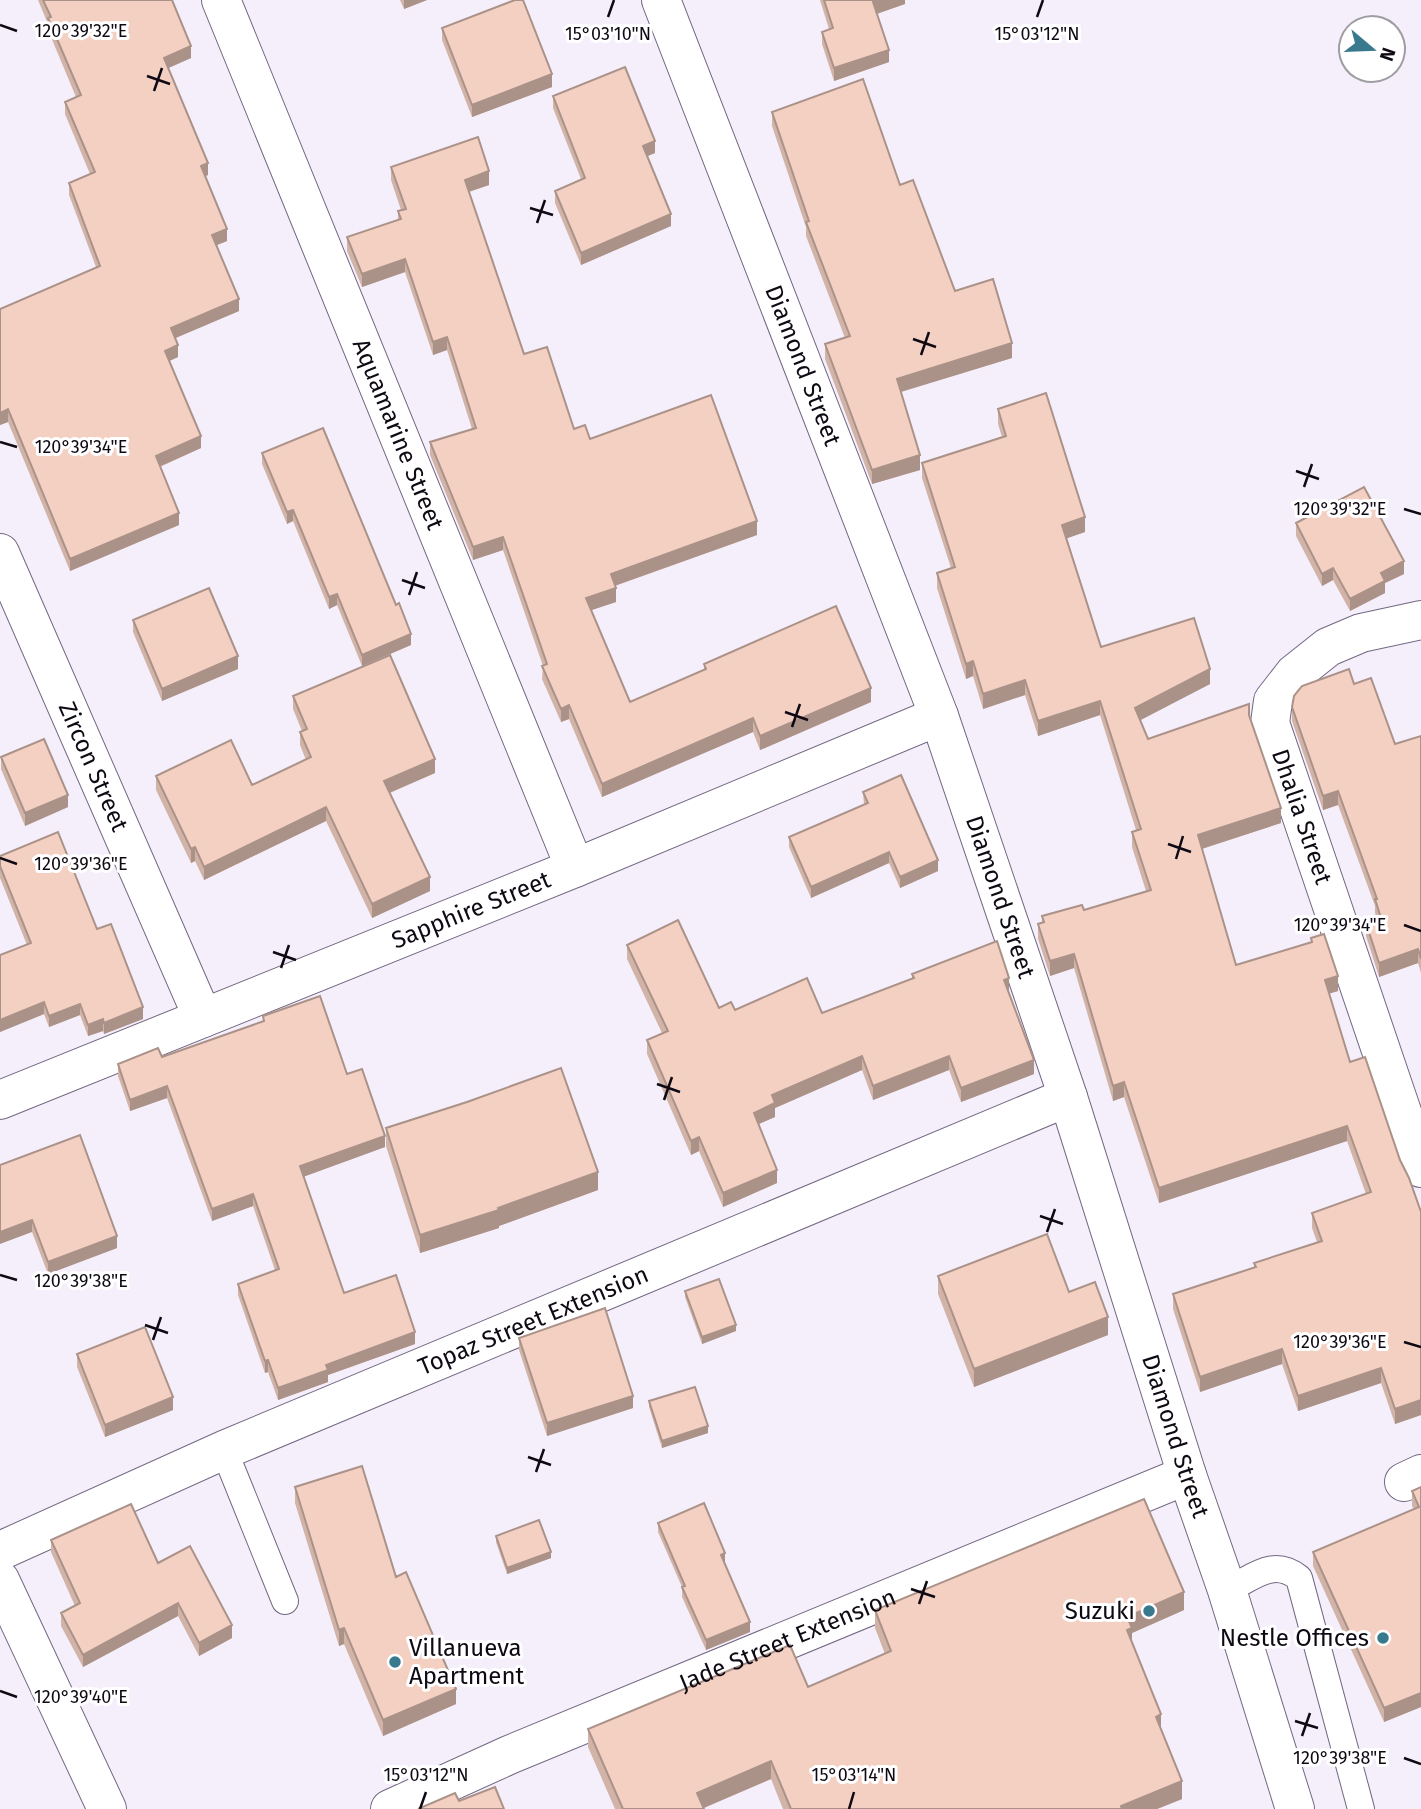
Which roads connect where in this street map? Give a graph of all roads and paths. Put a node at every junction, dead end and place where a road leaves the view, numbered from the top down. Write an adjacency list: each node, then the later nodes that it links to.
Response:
1 (221, 0): 6 (street, Aquamarine Street)
2 (661, 0): 5 (street, Diamond Street)
3 (0, 553): 7 (street, Zircon Street)
4 (1421, 620): 10 (street, Dhalia Street)
5 (939, 716): 6 (street, Sapphire Street); 8 (street, Diamond Street)
6 (575, 868): 7 (street, Sapphire Street)
7 (203, 1018): 9 (street, Sapphire Street)
8 (1068, 1097): 11 (street, Topaz Street Extension); 12 (street, Diamond Street)
9 (0, 1100)
10 (1421, 1168)
11 (224, 1450): 13 (street, Topaz Street Extension); 16 (lane)
12 (1187, 1475): 15 (street, Diamond Street); 18 (street, Jade Street Extension)
13 (0, 1551)
14 (0, 1580): 17 (street)
15 (1227, 1590): 19 (street, Diamond Street); 20 (lane)
16 (285, 1601)
17 (107, 1809)
18 (390, 1809)
19 (1295, 1809)
20 (1361, 1809)

